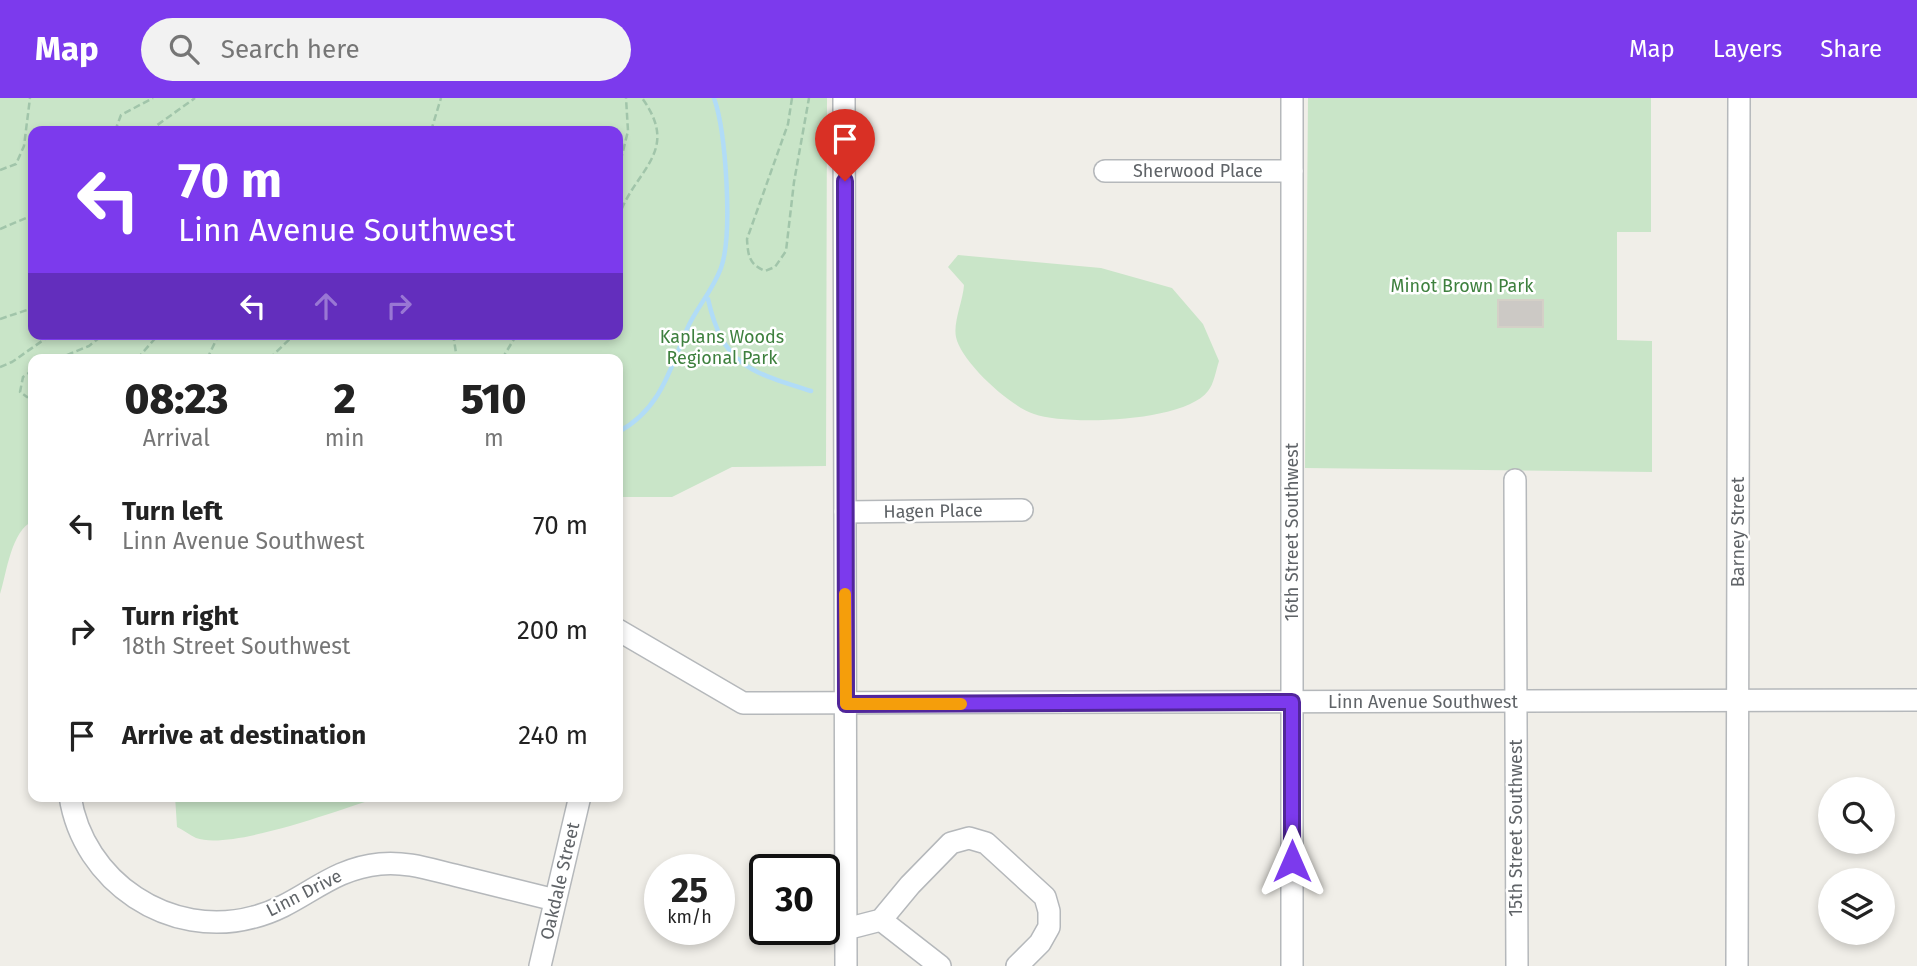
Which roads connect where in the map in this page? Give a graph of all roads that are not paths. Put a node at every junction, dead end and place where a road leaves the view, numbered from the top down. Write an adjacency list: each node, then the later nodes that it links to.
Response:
1 (844, 98): 8 (street)
2 (1292, 98): 4 (street, 16th Street Southwest)
3 (1738, 98): 11 (street, Barney Street)
4 (1292, 171): 5 (street, Sherwood Place); 12 (street, 16th Street Southwest)
5 (1105, 172)
6 (1515, 480): 13 (street, 15th Street Southwest)
7 (1022, 510): 8 (street, Hagen Place)
8 (845, 512): 14 (street)
9 (623, 634): 14 (street)
10 (1917, 700): 11 (street, Linn Avenue Southwest)
11 (1738, 701): 13 (street, Linn Avenue Southwest); 26 (street, Barney Street)
12 (1292, 702): 13 (street, Linn Avenue Southwest); 14 (street, Linn Avenue Southwest); 24 (street, 16th Street Southwest)
13 (1516, 702): 25 (street, 15th Street Southwest)
14 (846, 704): 19 (street)
15 (71, 802): 17 (street, Linn Drive)
16 (579, 802): 17 (street, Oakdale Street)
17 (555, 900): 20 (street, Oakdale Street)
18 (881, 920): 19 (street); 22 (street); 23 (street)
19 (846, 929): 21 (street)
20 (540, 966)
21 (846, 966)
22 (940, 966)
23 (1017, 966)
24 (1292, 966)
25 (1517, 966)
26 (1737, 966)

